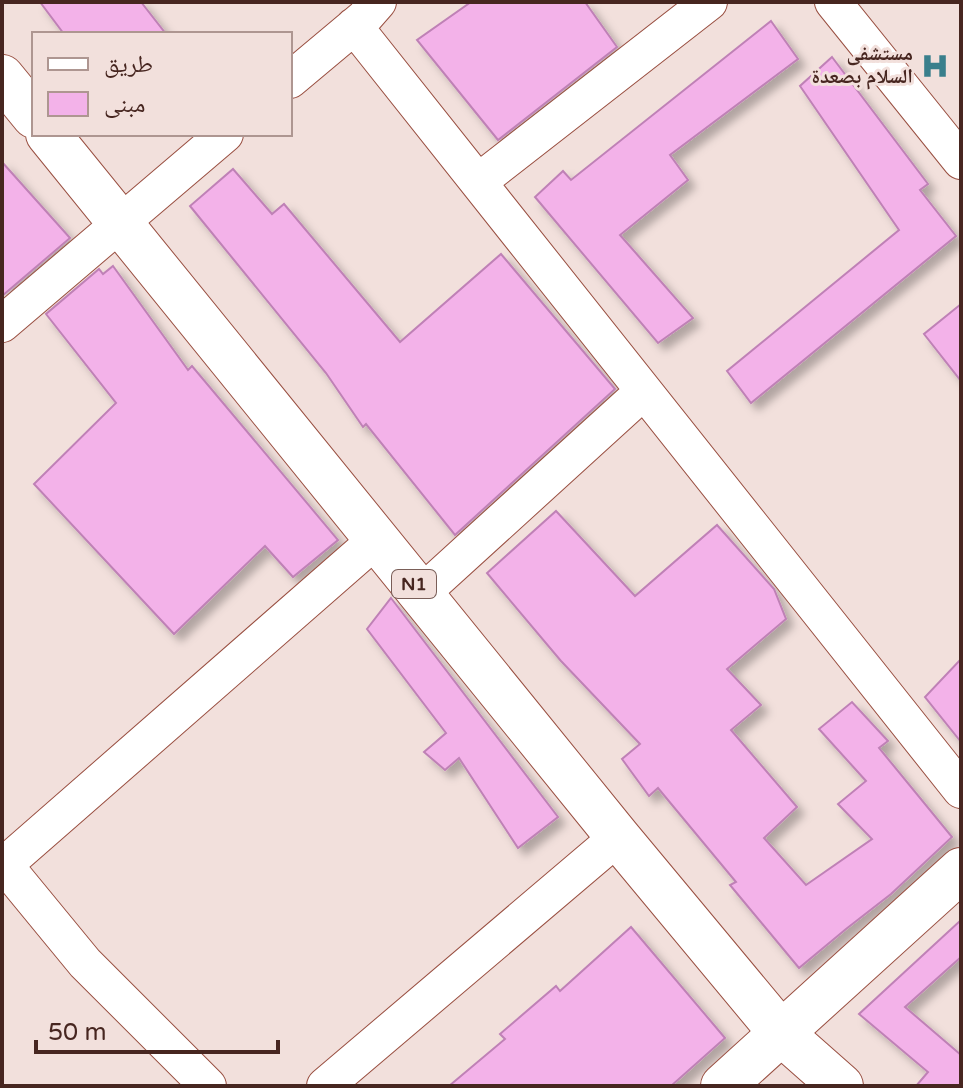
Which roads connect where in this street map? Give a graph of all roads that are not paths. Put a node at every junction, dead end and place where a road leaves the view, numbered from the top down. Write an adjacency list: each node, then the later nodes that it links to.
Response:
1 (709, 2): 10 (street)
2 (833, 2): 9 (street)
3 (366, 14): 5 (street); 10 (street)
4 (2, 77): 6 (main road)
5 (292, 78)
6 (32, 114)
7 (50, 136): 11 (main road, N1)
8 (223, 136): 11 (street)
9 (961, 161)
10 (478, 182): 13 (street)
11 (120, 222): 12 (street); 14 (main road, N1)
12 (2, 324)
13 (644, 391): 15 (street); 16 (street)
14 (377, 539): 15 (main road, N1); 18 (street)
15 (421, 594): 17 (main road, N1)
16 (961, 790)
17 (618, 837): 20 (main road, N1); 22 (street)
18 (3, 864): 21 (street)
19 (961, 870): 20 (main road)
20 (781, 1033): 23 (main road); 24 (main road, N1)
21 (208, 1086)
22 (325, 1086)
23 (723, 1086)
24 (841, 1086)

